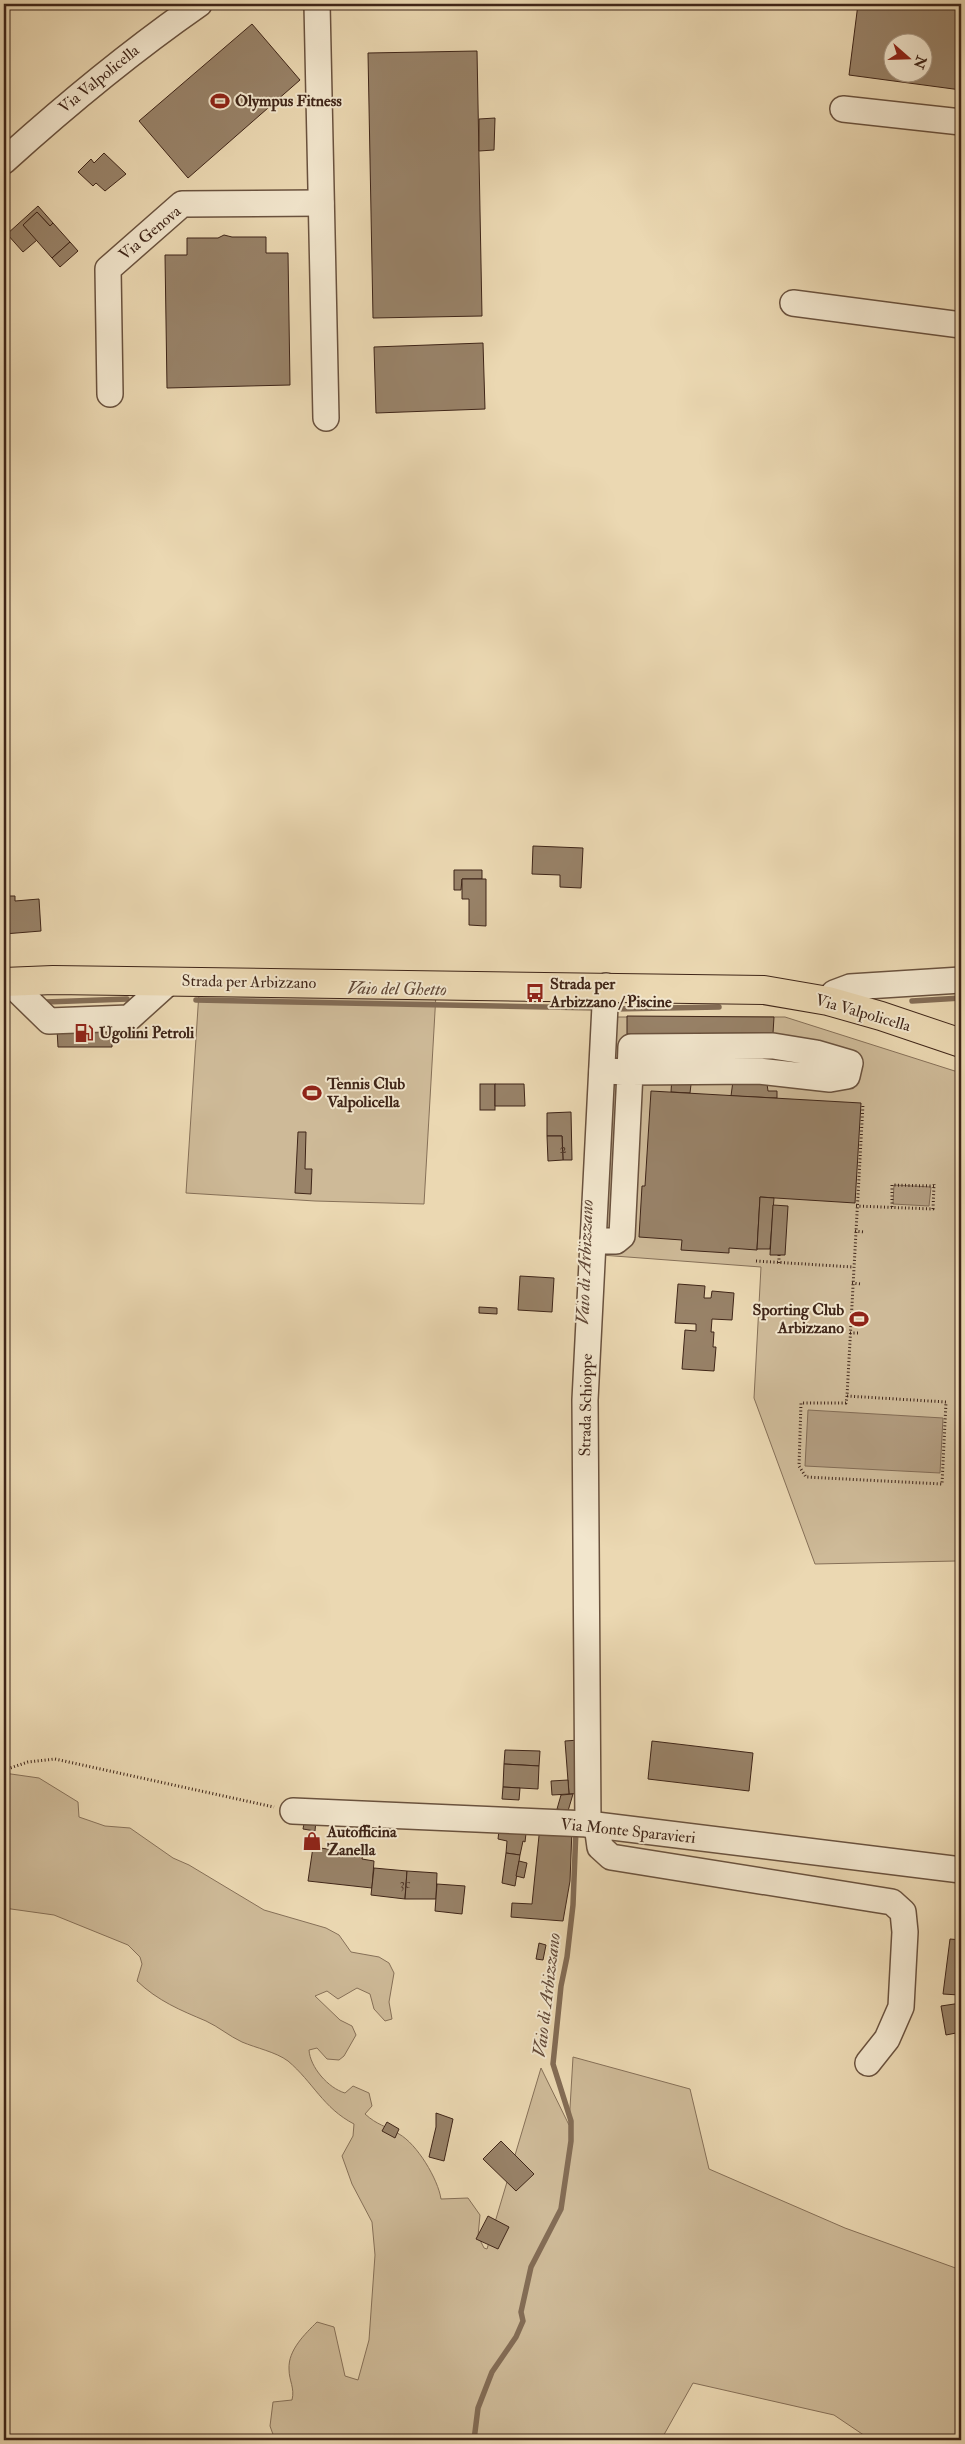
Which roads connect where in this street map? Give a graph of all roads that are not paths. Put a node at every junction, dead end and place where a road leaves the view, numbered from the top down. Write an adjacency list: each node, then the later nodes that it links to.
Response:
1 (199, 4): 5 (street, Via Valpolicella)
2 (317, 4): 6 (street)
3 (843, 109): 4 (street)
4 (961, 122)
5 (4, 161)
6 (321, 203): 9 (street, Via Genova); 10 (street)
7 (793, 303): 8 (street)
8 (961, 325)
9 (110, 394)
10 (326, 418)
11 (961, 980): 16 (street)
12 (170, 981): 13 (main road, Strada per Arbizzano); 13 (street); 14 (main road, Strada per Arbizzano)
13 (7, 982)
14 (606, 986): 15 (main road, Strada per Arbizzano); 18 (street, Strada Schioppe)
15 (764, 990): 16 (main road, Via Valpolicella)
16 (828, 1001): 17 (main road, Via Valpolicella)
17 (961, 1043)
18 (614, 1072): 18 (street); 20 (street, Strada Schioppe)
19 (293, 1811): 20 (street, Via Monte Sparavieri)
20 (593, 1825): 21 (street, Via Monte Sparavieri); 22 (street, Strada Schioppe)
21 (961, 1870)
22 (868, 2063)

